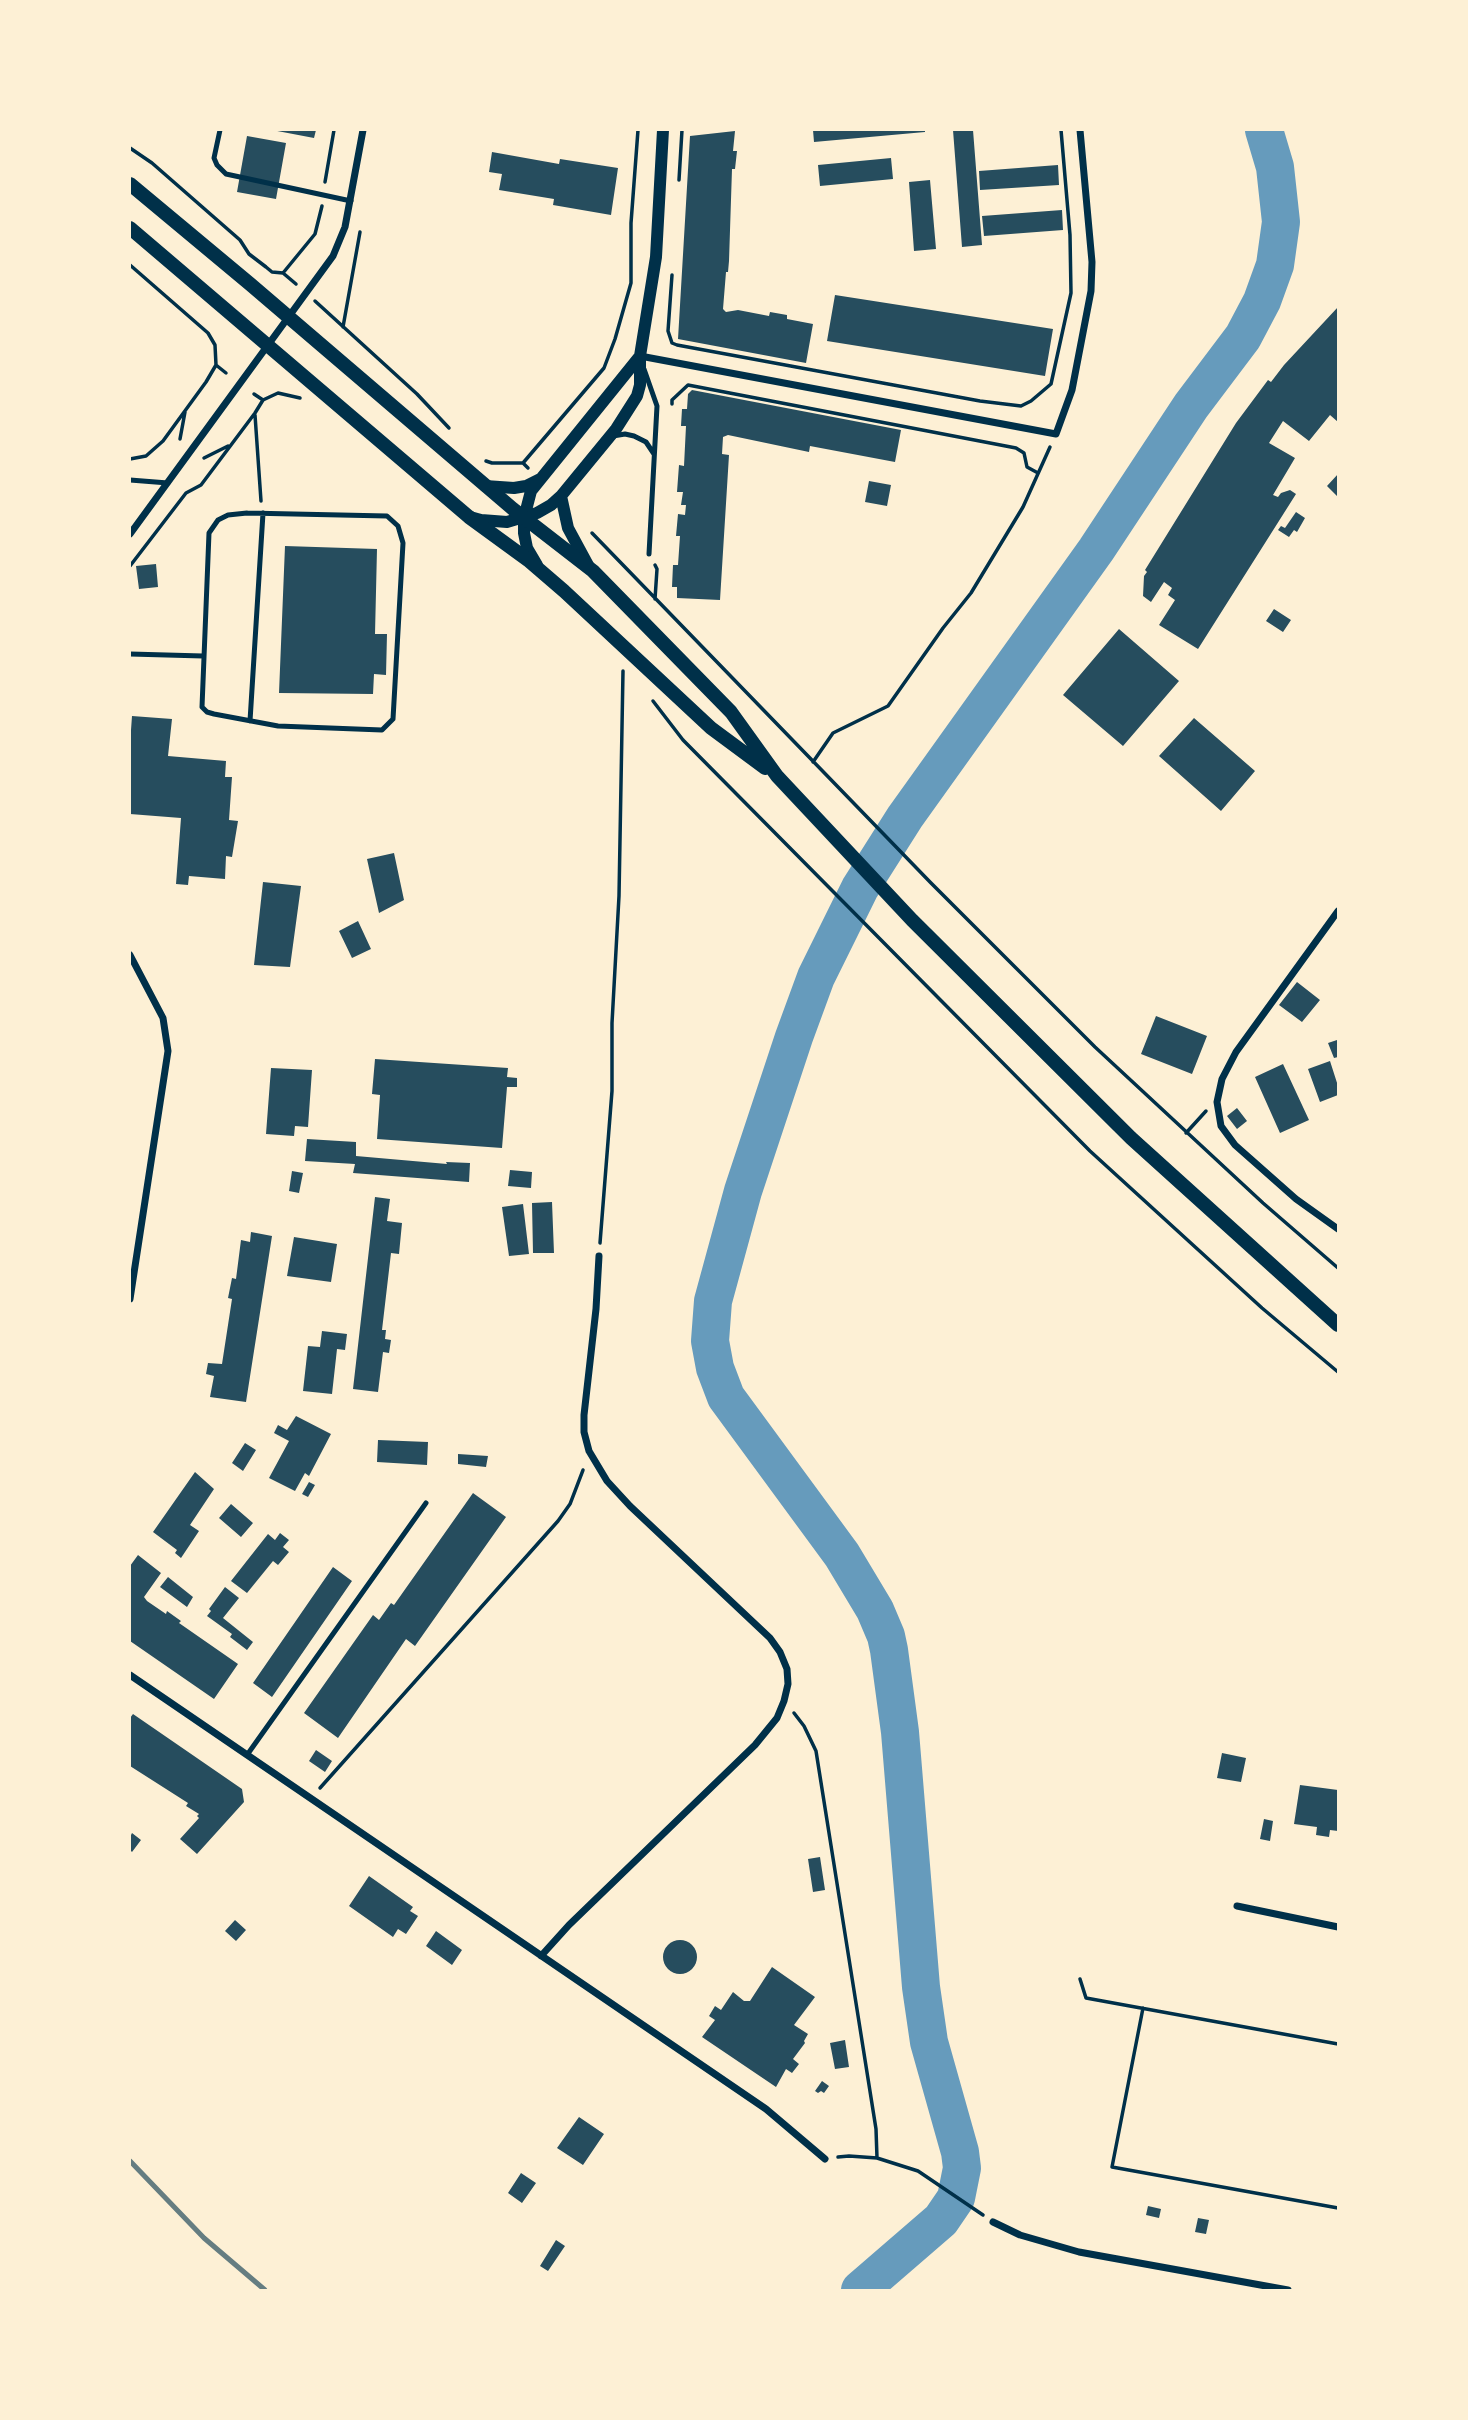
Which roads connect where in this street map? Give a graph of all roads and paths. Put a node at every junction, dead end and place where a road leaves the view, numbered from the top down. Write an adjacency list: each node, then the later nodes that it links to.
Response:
1 (220, 130): 10 (lane)
2 (363, 130): 10 (street)
3 (638, 130): 29 (path)
4 (663, 130): 16 (street)
5 (682, 130): 8 (path)
6 (1061, 130): 12 (path)
7 (1080, 130): 24 (street)
8 (679, 182)
9 (130, 184): 14 (main road)
10 (351, 201): 14 (street)
11 (130, 228): 15 (main road)
12 (673, 263)
13 (130, 265): 17 (path)
14 (289, 317): 15 (street); 34 (main road)
15 (269, 346): 33 (street); 37 (main road)
16 (640, 356): 24 (street); 25 (street); 26 (lane); 31 (street)
17 (216, 365): 18 (path); 27 (path)
18 (226, 373)
19 (254, 394): 20 (path)
20 (263, 400): 21 (path); 22 (path)
21 (303, 400)
22 (254, 413): 36 (path); 43 (path)
23 (671, 413): 30 (path)
24 (1056, 434): 30 (path)
25 (607, 439): 26 (lane); 35 (street)
26 (654, 454): 41 (lane)
27 (130, 459)
28 (483, 460): 29 (path)
29 (523, 463): 31 (path)
30 (1038, 472): 52 (path)
31 (540, 479): 34 (street); 38 (street)
32 (130, 480): 33 (lane)
33 (168, 483): 40 (street)
34 (485, 485): 38 (main road)
35 (561, 496): 38 (street); 44 (street)
36 (263, 513): 48 (lane); 51 (lane); 51 (lane)
37 (470, 517): 38 (street); 45 (main road)
38 (524, 518): 44 (main road); 45 (street)
39 (585, 526): 46 (path)
40 (130, 534)
41 (649, 554)
42 (661, 561): 46 (path)
43 (130, 566)
44 (593, 571): 53 (main road)
45 (543, 573): 53 (main road)
46 (655, 599): 52 (path)
47 (130, 654): 48 (lane)
48 (203, 656): 51 (lane)
49 (633, 678): 59 (path)
50 (650, 698): 63 (path)
51 (250, 721)
52 (813, 762): 57 (path)
53 (777, 776): 62 (main road)
54 (1339, 911): 56 (street)
55 (130, 955): 61 (street)
56 (1217, 1101): 57 (path); 58 (street)
57 (1186, 1133): 60 (path)
58 (1339, 1229)
59 (599, 1256): 64 (street)
60 (1339, 1268)
61 (130, 1299)
62 (1339, 1325)
63 (1339, 1372)
64 (589, 1451): 67 (street); 69 (path)
65 (426, 1503): 68 (lane)
66 (130, 1675): 68 (street)
67 (785, 1701): 72 (street); 76 (path)
68 (247, 1755): 69 (street)
69 (310, 1799): 72 (street)
70 (1237, 1906): 71 (street)
71 (1339, 1927)
72 (541, 1956): 77 (street)
73 (1080, 1979): 74 (path)
74 (1143, 2008): 75 (path); 78 (path)
75 (1339, 2044)
76 (877, 2158): 77 (path); 79 (path)
77 (825, 2159)
78 (1339, 2208)
79 (993, 2222): 80 (street)
80 (1288, 2291)

